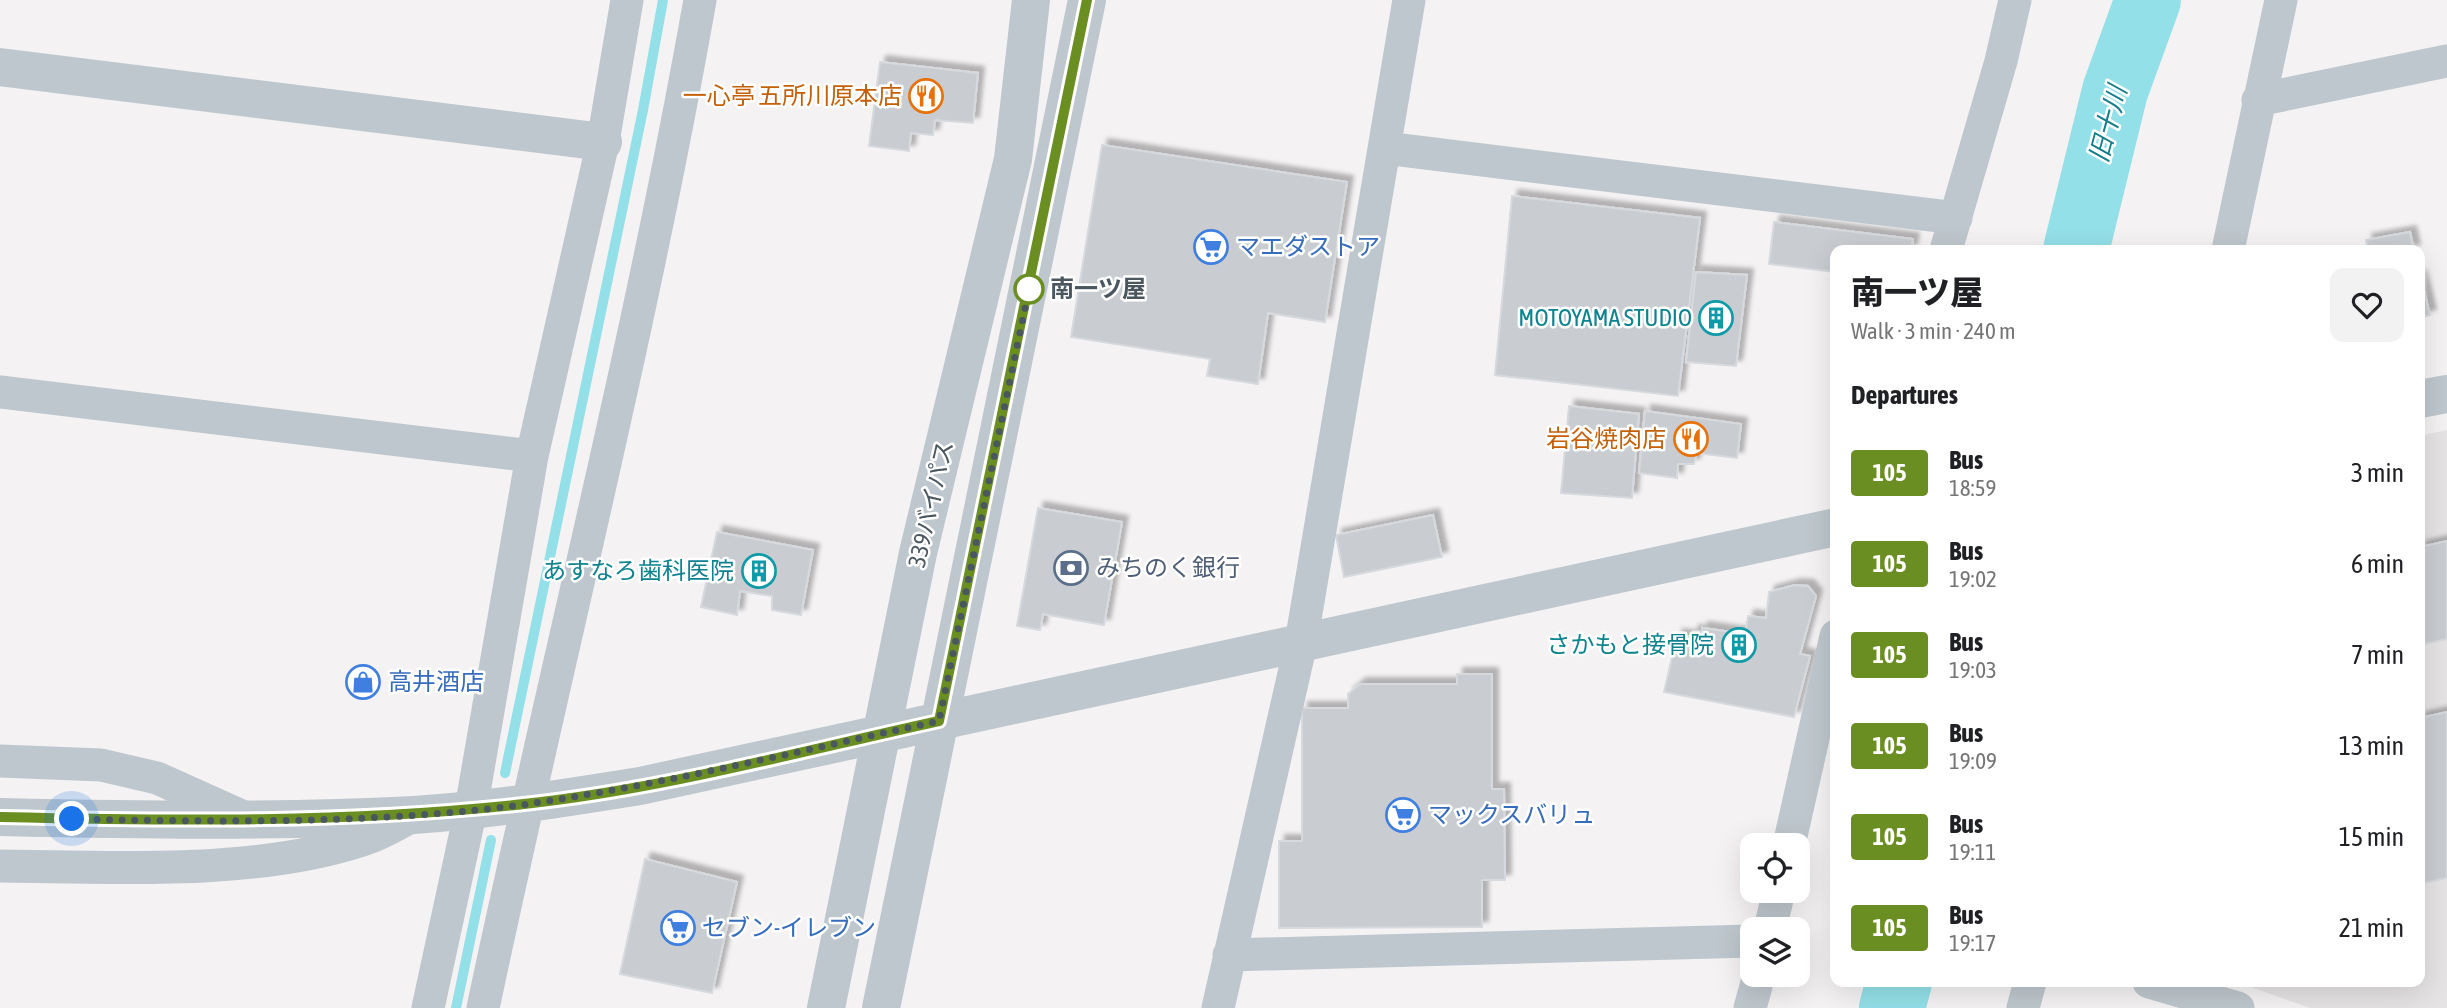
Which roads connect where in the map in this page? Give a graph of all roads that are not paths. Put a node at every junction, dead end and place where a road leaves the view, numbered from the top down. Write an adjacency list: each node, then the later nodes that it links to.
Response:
1 (627, 0): 11 (street)
2 (701, 0): 26 (street)
3 (1031, 0): 24 (street, 339バイパス)
4 (1087, 0): 23 (street)
5 (1409, 0): 12 (street)
6 (2015, 0): 13 (street)
7 (2281, 0): 10 (street)
8 (2447, 61): 10 (street)
9 (0, 67): 11 (street)
10 (2258, 100): 15 (street)
11 (603, 142): 19 (street)
12 (1385, 148): 13 (street); 21 (street)
13 (1956, 218): 14 (street)
14 (1948, 245)
15 (2229, 245)
16 (0, 392): 19 (street)
17 (2447, 394): 18 (street)
18 (2425, 399)
19 (532, 456): 27 (street)
20 (1830, 528): 21 (street)
21 (1301, 643): 23 (street); 34 (street)
22 (1830, 663): 31 (street)
23 (939, 721): 24 (street); 41 (street)
24 (883, 733): 26 (street); 40 (street, 339バイパス)
25 (0, 761): 30 (street)
26 (526, 804): 27 (street); 39 (street)
27 (471, 809): 28 (street); 38 (street)
28 (415, 814): 30 (street); 32 (street)
29 (0, 817): 30 (street)
30 (249, 819)
31 (1792, 833)
32 (0, 866)
33 (1740, 941): 34 (street)
34 (1229, 955): 42 (street)
35 (1756, 987): 43 (street)
36 (2029, 987): 44 (street)
37 (2166, 987): 45 (street)
38 (428, 1008)
39 (483, 1008)
40 (826, 1008)
41 (881, 1008)
42 (1218, 1008)
43 (1750, 1008)
44 (2023, 1008)
45 (2238, 1008)

